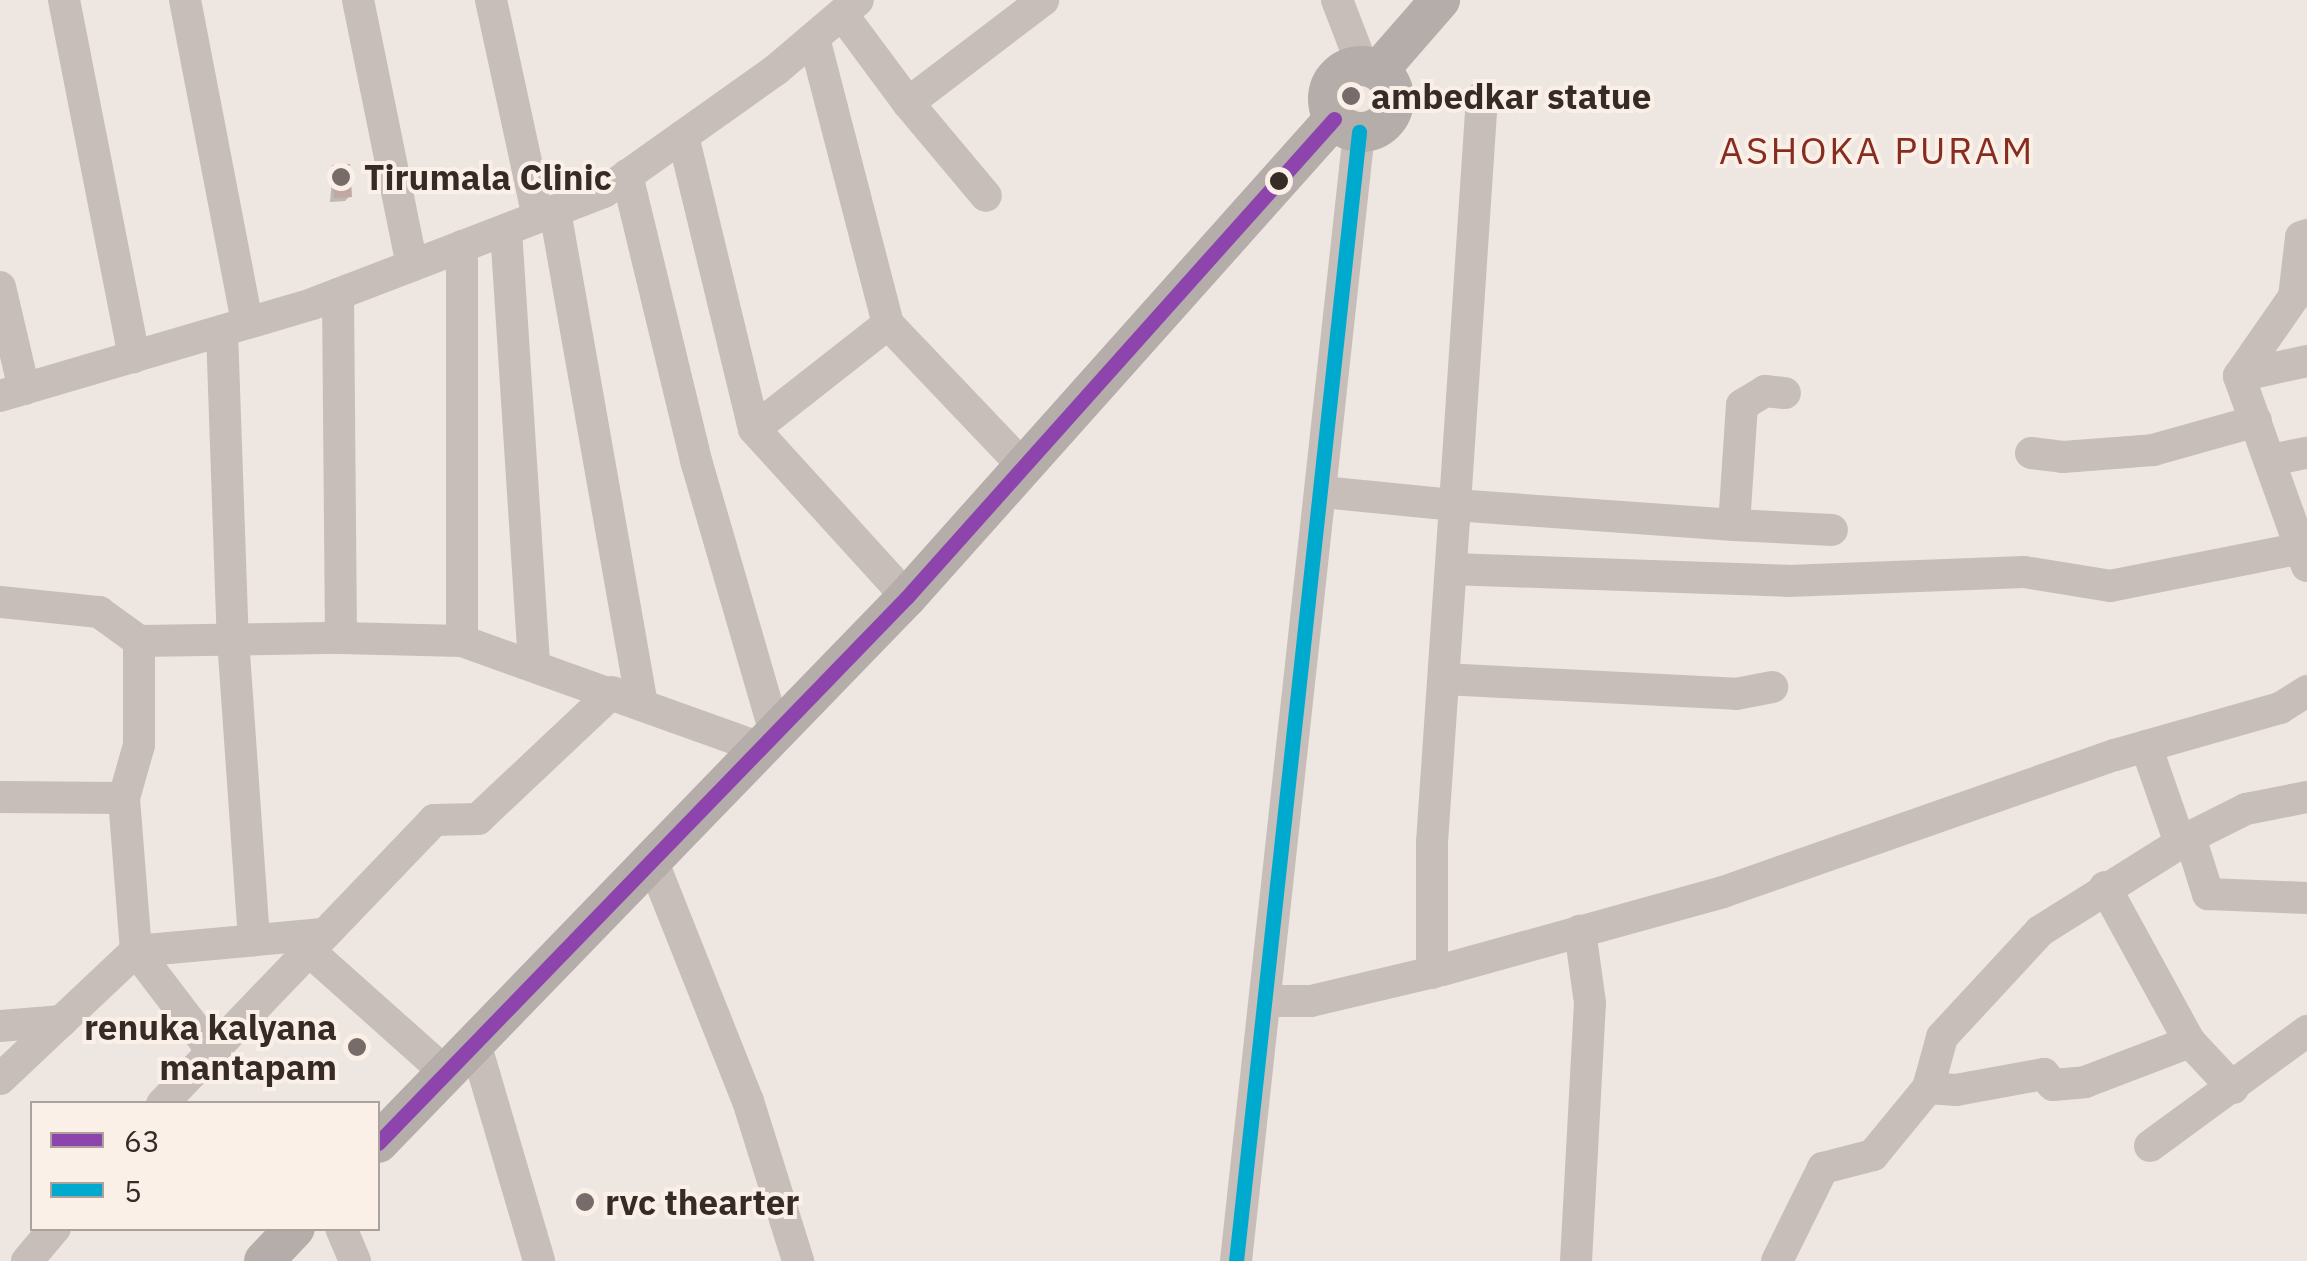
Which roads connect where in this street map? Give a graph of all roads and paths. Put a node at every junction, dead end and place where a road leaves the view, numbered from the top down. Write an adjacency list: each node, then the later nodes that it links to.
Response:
1 (64, 0): 26 (street)
2 (185, 0): 25 (street)
3 (358, 0): 21 (street)
4 (491, 0): 17 (street)
5 (1043, 0): 12 (street)
6 (1337, 0): 10 (street)
7 (1440, 0): 10 (main road)
8 (850, 7): 9 (street); 12 (street)
9 (814, 38): 14 (street); 24 (street)
10 (1370, 68): 13 (main road); 13 (main road)
11 (1482, 96): 38 (street)
12 (908, 102): 16 (street)
13 (1347, 126): 36 (main road); 37 (street)
14 (683, 136): 15 (street); 32 (street)
15 (627, 175): 17 (street); 54 (street)
16 (986, 196)
17 (547, 214): 18 (street); 53 (street)
18 (506, 230): 20 (street); 49 (street)
19 (2307, 235): 28 (street)
20 (462, 246): 21 (street); 48 (street)
21 (412, 266): 23 (street)
22 (0, 287): 29 (street)
23 (338, 294): 25 (street); 45 (street)
24 (888, 324): 32 (street); 36 (street)
25 (234, 327): 26 (street); 47 (street)
26 (134, 357): 29 (street)
27 (2307, 361): 28 (street)
28 (2239, 376): 31 (street)
29 (12, 393)
30 (1785, 393): 39 (street)
31 (2256, 421): 33 (street); 35 (street)
32 (754, 429): 43 (street)
33 (2030, 452)
34 (2307, 453): 35 (street)
35 (2270, 460): 41 (street)
36 (1023, 466): 43 (main road)
37 (1322, 492): 38 (street); 68 (street)
38 (1454, 505): 39 (street); 42 (street)
39 (1734, 525): 40 (street)
40 (1832, 530)
41 (2304, 554): 42 (street)
42 (1451, 569): 50 (street)
43 (907, 597): 54 (main road)
44 (0, 602): 46 (street)
45 (341, 638): 47 (street); 48 (street)
46 (138, 640): 47 (street); 58 (street)
47 (233, 640): 64 (street)
48 (462, 640): 49 (street)
49 (534, 665): 53 (street)
50 (1444, 679): 51 (street); 67 (street)
51 (1772, 687)
52 (2307, 690): 55 (street)
53 (627, 696): 54 (street); 65 (street)
54 (768, 740): 60 (main road)
55 (2146, 746): 59 (street); 63 (street)
56 (0, 797): 58 (street)
57 (2307, 797): 59 (street)
58 (124, 798): 66 (street)
59 (2185, 840): 61 (street); 62 (street)
60 (652, 860): 73 (main road); 89 (street)
61 (2106, 887): 72 (street); 77 (street)
62 (2307, 898)
63 (1580, 931): 67 (street); 91 (street)
64 (254, 940): 65 (street); 66 (street)
65 (315, 942): 74 (street); 75 (street)
66 (136, 952): 69 (street); 74 (street)
67 (1432, 972): 68 (street)
68 (1265, 1002): 90 (street)
69 (62, 1021): 70 (street); 76 (street)
70 (0, 1026)
71 (2307, 1031): 78 (street)
72 (2190, 1042): 77 (street); 78 (street)
73 (474, 1043): 75 (main road); 88 (street)
74 (210, 1048): 79 (street)
75 (446, 1073): 80 (main road)
76 (0, 1079)
77 (1928, 1088): 92 (street)
78 (2234, 1088): 81 (street)
79 (165, 1101)
80 (380, 1142)
81 (2150, 1146)
82 (52, 1231): 85 (street)
83 (292, 1231): 86 (main road)
84 (341, 1231): 87 (street)
85 (27, 1261)
86 (264, 1261)
87 (354, 1261)
88 (539, 1261)
89 (798, 1261)
90 (1236, 1261)
91 (1576, 1261)
92 (1777, 1261)

